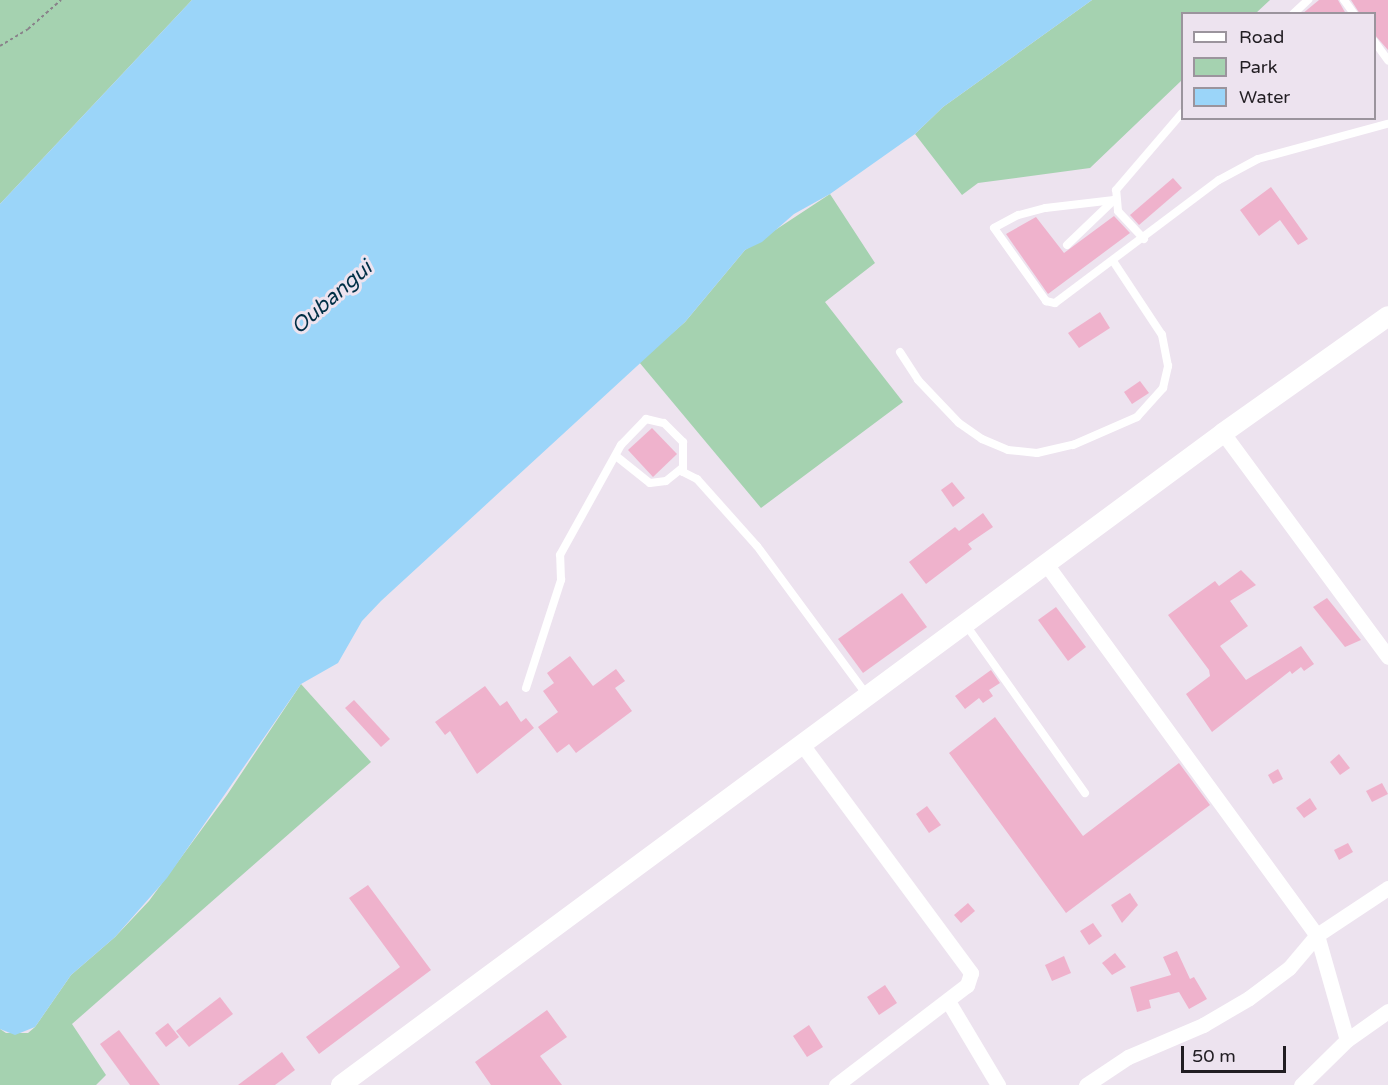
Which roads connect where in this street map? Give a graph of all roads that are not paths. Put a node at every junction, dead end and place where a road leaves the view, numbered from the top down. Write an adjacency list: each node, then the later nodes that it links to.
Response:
1 (1308, 0): 2 (lane)
2 (1295, 12)
3 (1376, 44): 4 (lane)
4 (1388, 60)
5 (1181, 114): 7 (lane)
6 (1388, 125): 8 (lane)
7 (1114, 200): 8 (lane); 9 (lane); 10 (lane)
8 (1144, 239): 10 (lane)
9 (1067, 245)
10 (1113, 261): 12 (lane)
11 (1388, 316): 13 (street)
12 (900, 352)
13 (1223, 433): 16 (street); 18 (street)
14 (615, 456): 15 (lane); 15 (lane); 19 (lane)
15 (682, 468): 20 (lane)
16 (1046, 564): 17 (street); 24 (street)
17 (966, 625): 20 (street); 22 (lane)
18 (1388, 657)
19 (526, 688)
20 (868, 696): 21 (street)
21 (801, 743): 25 (street); 28 (street)
22 (1086, 793)
23 (1388, 888): 24 (street)
24 (1317, 935): 27 (street); 31 (street)
25 (948, 1001): 29 (street); 30 (street)
26 (1388, 1011): 27 (street)
27 (1347, 1040): 32 (street)
28 (340, 1085)
29 (836, 1085)
30 (998, 1085)
31 (1086, 1085)
32 (1301, 1085)

